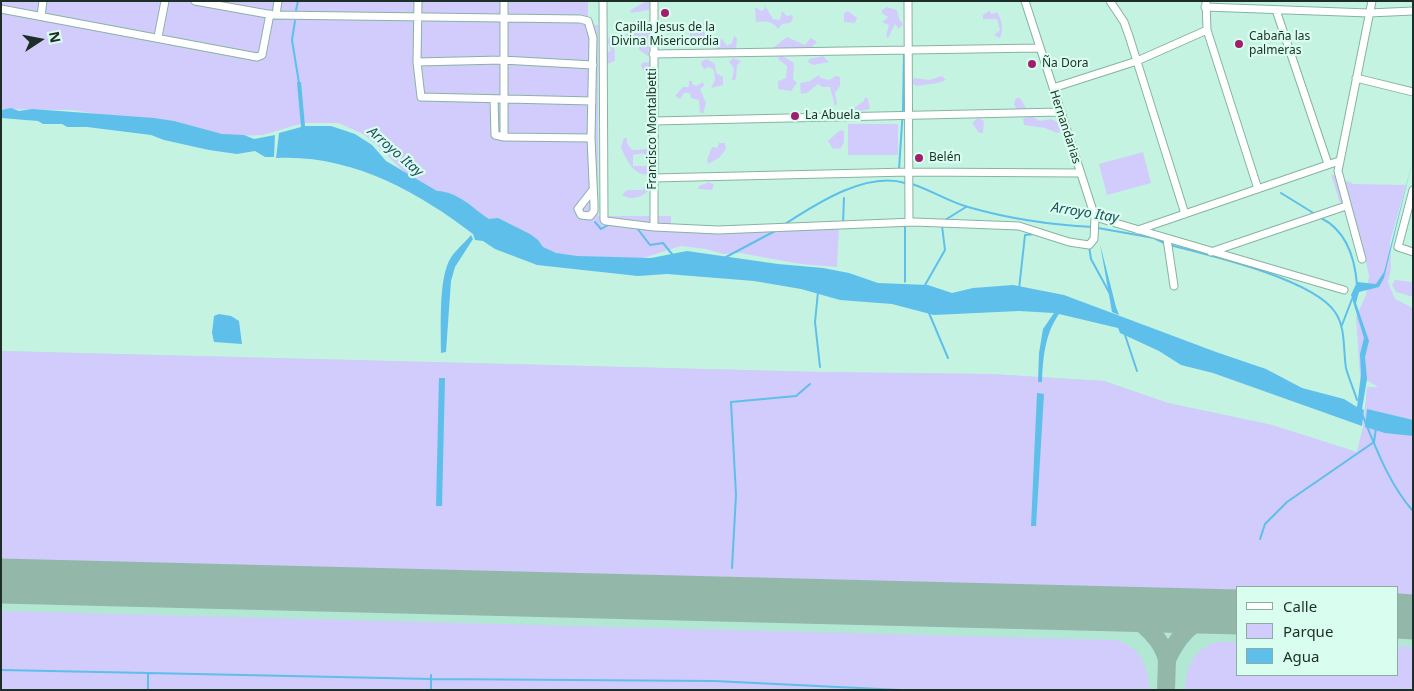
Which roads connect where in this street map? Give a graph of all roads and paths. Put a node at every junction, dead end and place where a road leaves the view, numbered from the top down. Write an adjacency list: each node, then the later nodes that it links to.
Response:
1 (43, 1): 19 (street)
2 (165, 1): 23 (street)
3 (195, 1): 18 (street)
4 (278, 1): 18 (street)
5 (418, 1): 20 (street)
6 (504, 1): 21 (street)
7 (603, 1): 54 (street)
8 (654, 1): 26 (street, Francisco Montalbetti)
9 (908, 1): 25 (street)
10 (1025, 1): 24 (street, Hernandarias)
11 (1110, 1): 28 (street)
12 (1372, 1): 17 (street)
13 (1206, 4): 15 (street); 22 (street)
14 (1, 9): 19 (street)
15 (1276, 10): 17 (street); 43 (street)
16 (1413, 11): 17 (street)
17 (1369, 13): 31 (street)
18 (273, 14): 20 (street); 23 (street)
19 (41, 16): 23 (street)
20 (418, 16): 21 (street); 29 (street)
21 (503, 18): 27 (street); 30 (street)
22 (1207, 30): 28 (street); 47 (street)
23 (158, 37)
24 (1039, 48): 25 (street); 32 (street, Hernandarias)
25 (908, 49): 26 (street); 38 (street)
26 (653, 54): 39 (street, Francisco Montalbetti)
27 (502, 60): 29 (street); 30 (street); 35 (street)
28 (1137, 61): 32 (street); 51 (street)
29 (417, 62): 34 (street)
30 (593, 65): 36 (street)
31 (1356, 78): 33 (street); 42 (street)
32 (1053, 88): 37 (street, Hernandarias)
33 (1413, 92)
34 (494, 99): 35 (street); 40 (street)
35 (502, 99): 36 (street); 40 (street)
36 (592, 101): 41 (street)
37 (1060, 112): 38 (street); 45 (street, Hernandarias)
38 (909, 115): 39 (street); 44 (street)
39 (653, 121): 46 (street, Francisco Montalbetti)
40 (504, 137): 41 (street)
41 (591, 138): 49 (street)
42 (1338, 161): 43 (street); 50 (street)
43 (1328, 164): 47 (street)
44 (909, 172): 45 (street); 46 (street); 53 (street)
45 (1080, 173): 52 (street, Hernandarias)
46 (653, 178): 54 (street, Francisco Montalbetti)
47 (1258, 189): 51 (street)
48 (1413, 190): 58 (street)
49 (592, 191)
50 (1346, 206): 57 (street); 59 (street)
51 (1185, 214): 55 (street)
52 (1095, 221): 53 (street); 55 (street)
53 (909, 222): 54 (street)
54 (654, 227)
55 (1137, 230): 56 (street)
56 (1167, 239): 57 (street); 60 (street)
57 (1212, 252): 61 (street)
58 (1413, 252)
59 (1362, 259)
60 (1174, 286)
61 (1344, 290)

